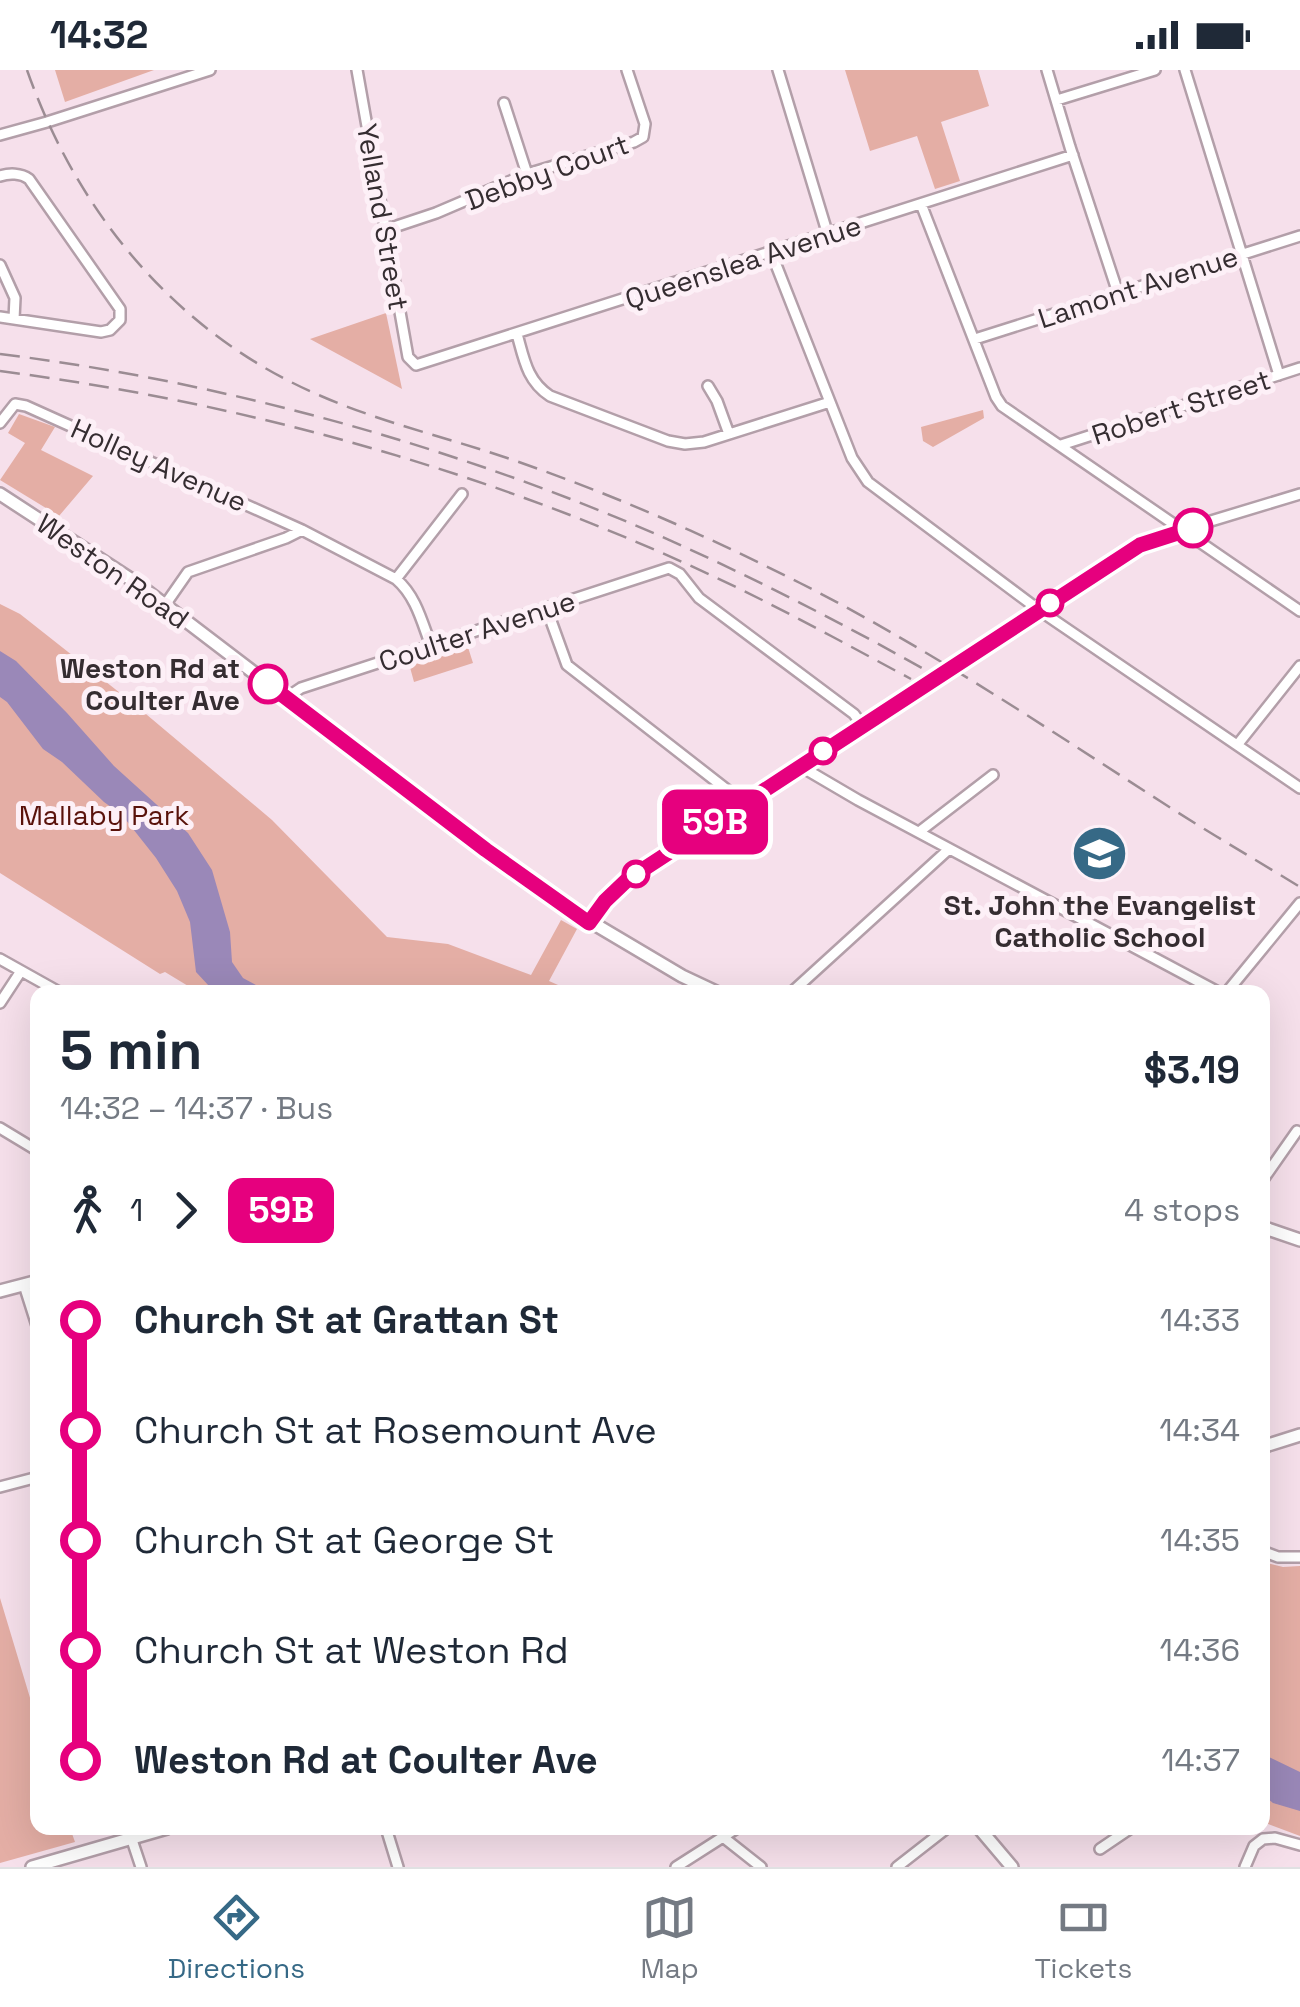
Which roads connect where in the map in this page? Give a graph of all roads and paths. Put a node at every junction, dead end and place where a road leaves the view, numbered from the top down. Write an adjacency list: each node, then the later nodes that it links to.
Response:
1 (210, 70): 10 (street)
2 (356, 70): 15 (street, Yelland Street)
3 (626, 70): 12 (street, Debby Court)
4 (778, 70): 16 (street)
5 (1047, 70): 8 (street)
6 (1155, 70): 8 (street)
7 (1184, 70): 19 (street)
8 (1057, 100): 11 (street)
9 (504, 102): 12 (street)
10 (0, 135)
11 (1073, 155): 14 (street, Queenslea Avenue); 21 (street)
12 (527, 174): 15 (street, Debby Court)
13 (0, 176): 23 (street)
14 (921, 204): 16 (street, Queenslea Avenue); 25 (street)
15 (386, 230): 26 (street, Yelland Street)
16 (828, 234): 18 (street, Queenslea Avenue)
17 (1300, 236): 19 (street, Lamont Avenue)
18 (772, 252): 24 (street, Queenslea Avenue); 30 (street)
19 (1243, 254): 21 (street, Lamont Avenue); 28 (street)
20 (0, 265): 23 (street)
21 (1118, 293): 25 (street, Lamont Avenue)
22 (0, 318): 23 (street)
23 (14, 320)
24 (517, 334): 26 (street, Queenslea Avenue); 32 (street)
25 (975, 339): 33 (street)
26 (412, 363)
27 (1300, 368): 28 (street, Robert Street)
28 (1279, 375): 33 (street, Robert Street)
29 (708, 386): 32 (street)
30 (830, 402): 32 (street); 42 (street)
31 (0, 422): 37 (street, Holley Avenue)
32 (729, 434)
33 (1061, 446): 38 (street)
34 (0, 494): 40 (main road, Weston Road)
35 (462, 494): 39 (street)
36 (1300, 494): 38 (street)
37 (302, 530): 39 (street, Holley Avenue); 40 (street)
38 (1184, 531): 42 (street); 43 (street)
39 (396, 579): 44 (street)
40 (165, 605): 46 (main road, Weston Road)
41 (546, 607): 44 (street, Coulter Avenue); 47 (street, Coulter Avenue); 52 (street)
42 (1039, 610): 47 (street); 48 (street)
43 (1300, 610)
44 (432, 646): 46 (street, Coulter Avenue)
45 (1300, 666): 48 (street)
46 (286, 698): 56 (main road, Weston Road)
47 (862, 726): 49 (street)
48 (1238, 744): 51 (street)
49 (800, 766): 52 (street); 53 (street)
50 (993, 775): 53 (street)
51 (1300, 788)
52 (744, 803): 56 (street)
53 (919, 832): 54 (street)
54 (949, 849): 61 (street); 62 (street)
55 (1300, 903): 63 (street)
56 (589, 923): 60 (main road, Weston Road)
57 (0, 959): 58 (street)
58 (21, 971): 59 (street); 64 (street)
59 (46, 985)
60 (703, 985)
61 (800, 985)
62 (1205, 985)
63 (1233, 985)
64 (0, 1004)
65 (0, 1128): 67 (street)
66 (1298, 1131): 68 (street)
67 (30, 1146)
68 (1270, 1170)
69 (1270, 1230): 70 (main road)
70 (1300, 1240)
71 (30, 1283): 72 (main road)
72 (0, 1291)
73 (1300, 1435): 74 (main road)
74 (1270, 1444)
75 (30, 1479): 76 (street)
76 (0, 1487)
77 (1270, 1554): 78 (street)
78 (1300, 1557)
79 (124, 1835): 89 (main road)
80 (131, 1835): 90 (street)
81 (388, 1835): 91 (street)
82 (726, 1835): 86 (street)
83 (938, 1835): 94 (street)
84 (985, 1835): 95 (main road)
85 (1121, 1835): 88 (street)
86 (723, 1837): 92 (street); 93 (street)
87 (1300, 1845): 96 (street)
88 (1100, 1850)
89 (32, 1867)
90 (140, 1867)
91 (398, 1867)
92 (676, 1867)
93 (761, 1867)
94 (897, 1867)
95 (1012, 1867)
96 (1246, 1867)

